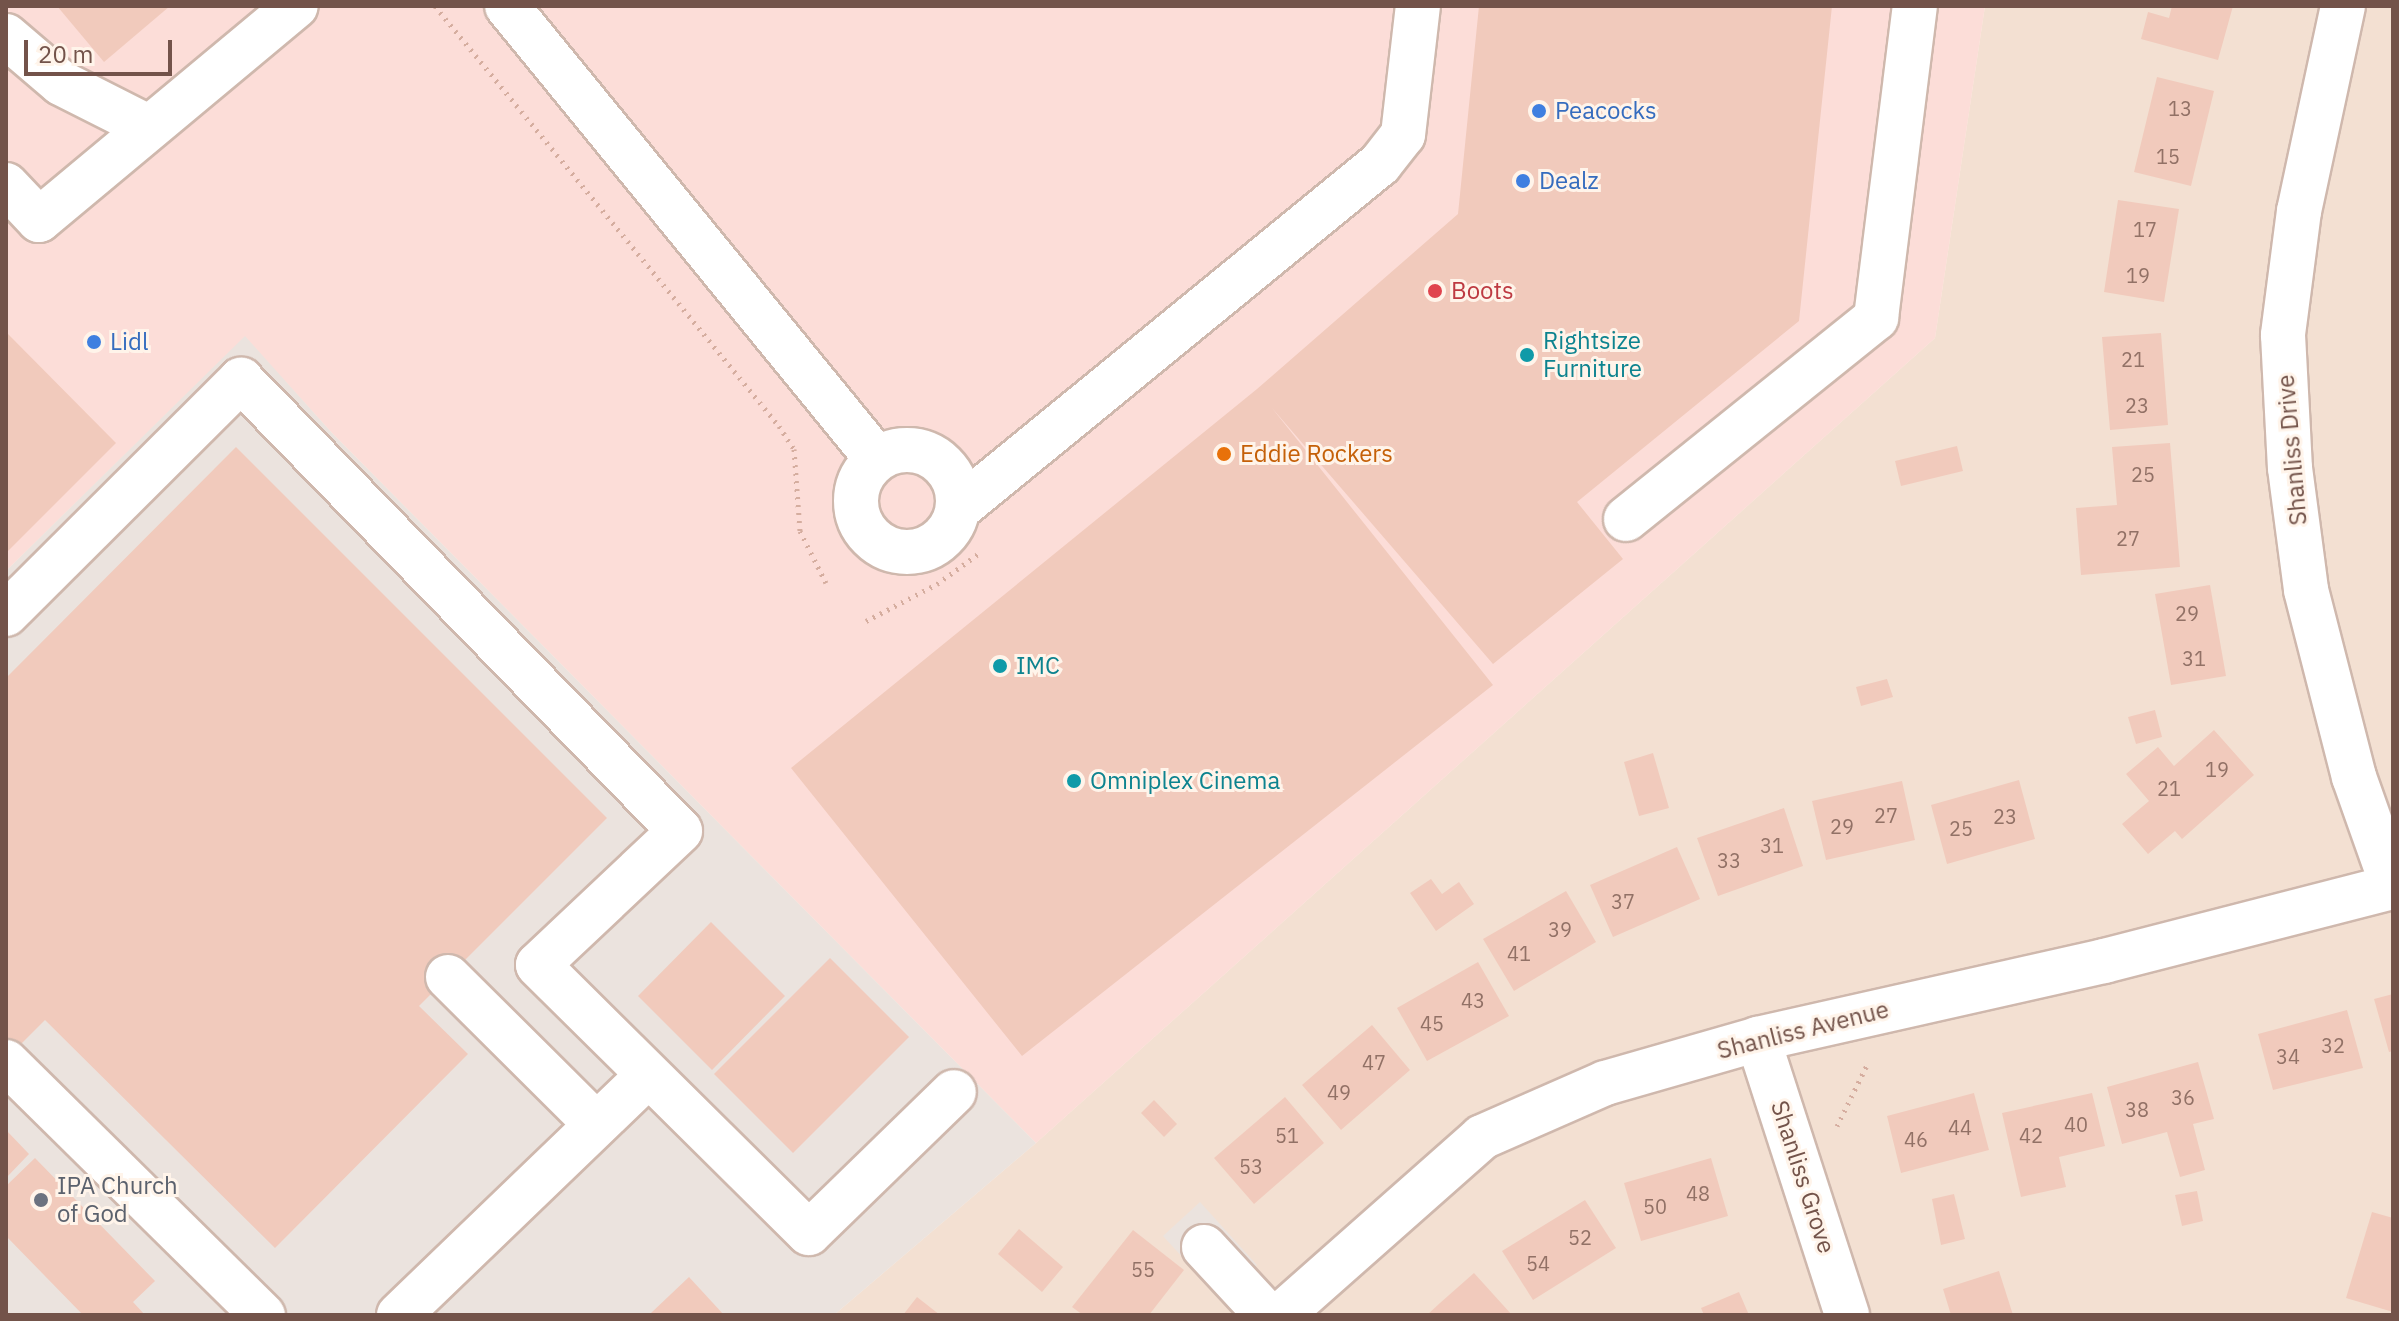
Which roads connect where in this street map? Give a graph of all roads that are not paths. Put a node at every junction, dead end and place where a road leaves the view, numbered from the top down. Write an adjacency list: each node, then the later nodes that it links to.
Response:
1 (296, 6): 7 (street)
2 (507, 6): 9 (street)
3 (1418, 6): 10 (street)
4 (1915, 6): 11 (street)
5 (2343, 6): 13 (street, Shanliss Drive)
6 (6, 36): 7 (street)
7 (146, 126): 8 (street)
8 (6, 185)
9 (877, 459): 10 (street); 10 (street)
10 (958, 509)
11 (1626, 519)
12 (6, 614): 17 (street)
13 (2393, 887): 15 (street, Shanliss Avenue)
14 (448, 977): 19 (street)
15 (1758, 1039): 24 (street, Shanliss Avenue); 25 (street, Shanliss Grove)
16 (6, 1062): 21 (street)
17 (648, 1075): 18 (street); 19 (street)
18 (954, 1092)
19 (596, 1124): 22 (street)
20 (1204, 1247): 23 (street)
21 (263, 1315)
22 (399, 1315)
23 (1267, 1315)
24 (1281, 1315)
25 (1847, 1315)

